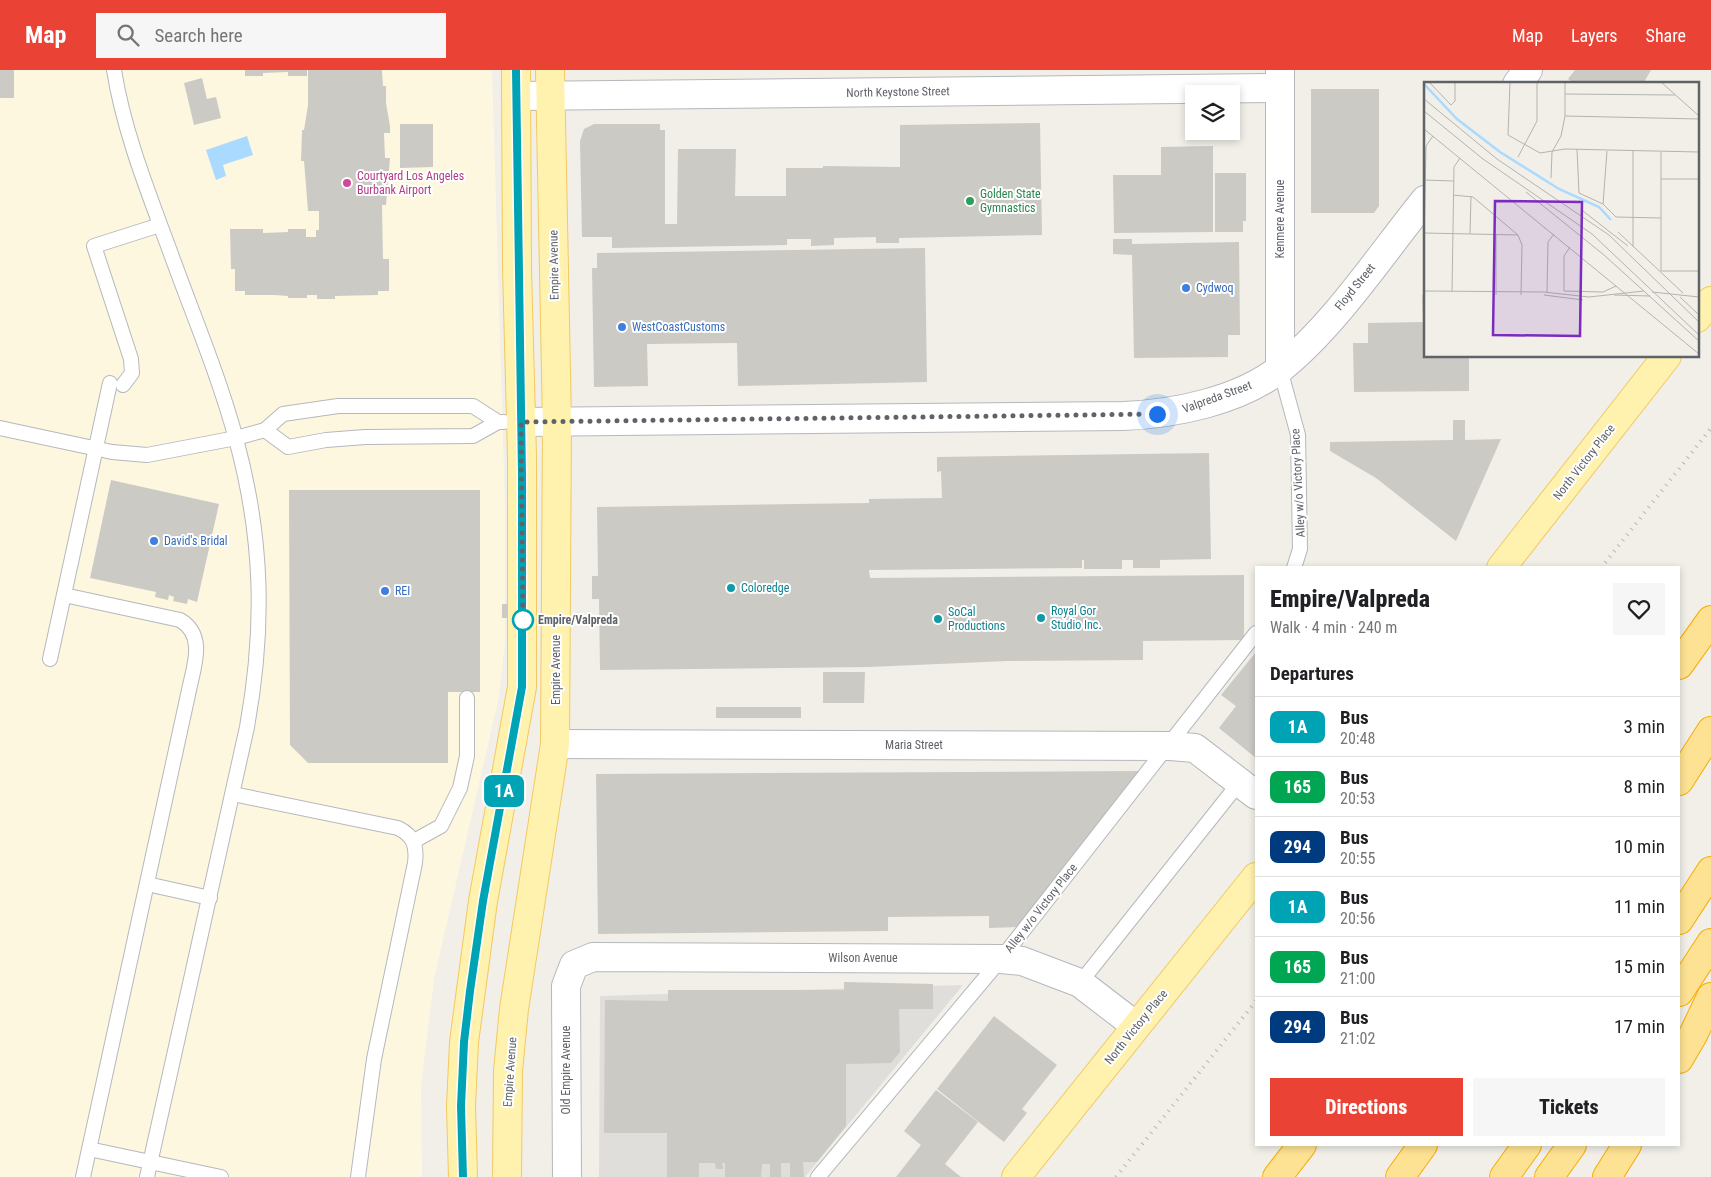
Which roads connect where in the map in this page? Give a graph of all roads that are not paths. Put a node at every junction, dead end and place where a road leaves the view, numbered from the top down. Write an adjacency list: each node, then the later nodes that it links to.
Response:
1 (114, 70): 8 (lane)
2 (1528, 70): 4 (street)
3 (1280, 79): 6 (street, North Keystone Street); 10 (street, Kenmere Avenue)
4 (1519, 82)
5 (516, 83): 6 (street, North Keystone Street); 11 (main road)
6 (550, 83): 12 (main road, Empire Avenue)
7 (1424, 201): 10 (street, Floyd Street)
8 (160, 225): 15 (lane); 16 (lane)
9 (1665, 358): 18 (main road, North Victory Place)
10 (1280, 369): 12 (street, Valpreda Street); 17 (lane, Alley w/o Victory Place)
11 (509, 422): 12 (street, Valpreda Street); 14 (lane); 14 (lane); 56 (main road)
12 (556, 423): 26 (main road, Empire Avenue)
13 (0, 428): 16 (lane)
14 (265, 430): 15 (lane)
15 (236, 438): 16 (lane); 30 (lane)
16 (96, 449): 19 (lane)
17 (1295, 566)
18 (1503, 566)
19 (64, 594): 22 (lane); 34 (lane)
20 (1711, 620): 23 (highway)
21 (1255, 634): 27 (lane, Alley w/o Victory Place)
22 (50, 659)
23 (1680, 664)
24 (467, 698): 31 (lane)
25 (1711, 732): 28 (highway)
26 (555, 744): 27 (street, Maria Street); 57 (main road, Empire Avenue)
27 (1170, 746): 29 (street, Maria Street); 38 (lane, Alley w/o Victory Place)
28 (1680, 779)
29 (1248, 789): 40 (lane)
30 (233, 794): 31 (lane); 35 (lane)
31 (414, 841): 55 (lane)
32 (1711, 871): 36 (highway)
33 (1255, 879): 43 (main road, North Victory Place)
34 (147, 884): 35 (lane); 50 (lane)
35 (210, 898): 51 (lane)
36 (1680, 918)
37 (1711, 943): 41 (highway)
38 (1001, 959): 39 (street, Wilson Avenue); 40 (street, Wilson Avenue); 59 (lane, Alley w/o Victory Place)
39 (574, 966): 58 (street, Old Empire Avenue)
40 (1080, 983): 43 (street, Wilson Avenue)
41 (1680, 990)
42 (1711, 997): 44 (highway)
43 (1136, 1026): 60 (main road, North Victory Place)
44 (1680, 1057)
45 (1301, 1146): 61 (highway)
46 (1422, 1146): 62 (highway)
47 (1525, 1146): 63 (highway)
48 (1571, 1146): 64 (highway)
49 (1626, 1146): 65 (highway)
50 (89, 1149): 51 (lane); 52 (lane)
51 (150, 1163): 53 (lane); 54 (lane)
52 (83, 1177)
53 (147, 1177)
54 (221, 1177)
55 (358, 1177)
56 (462, 1177)
57 (507, 1177)
58 (566, 1177)
59 (818, 1177)
60 (1016, 1177)
61 (1277, 1177)
62 (1400, 1177)
63 (1504, 1177)
64 (1549, 1177)
65 (1607, 1177)

